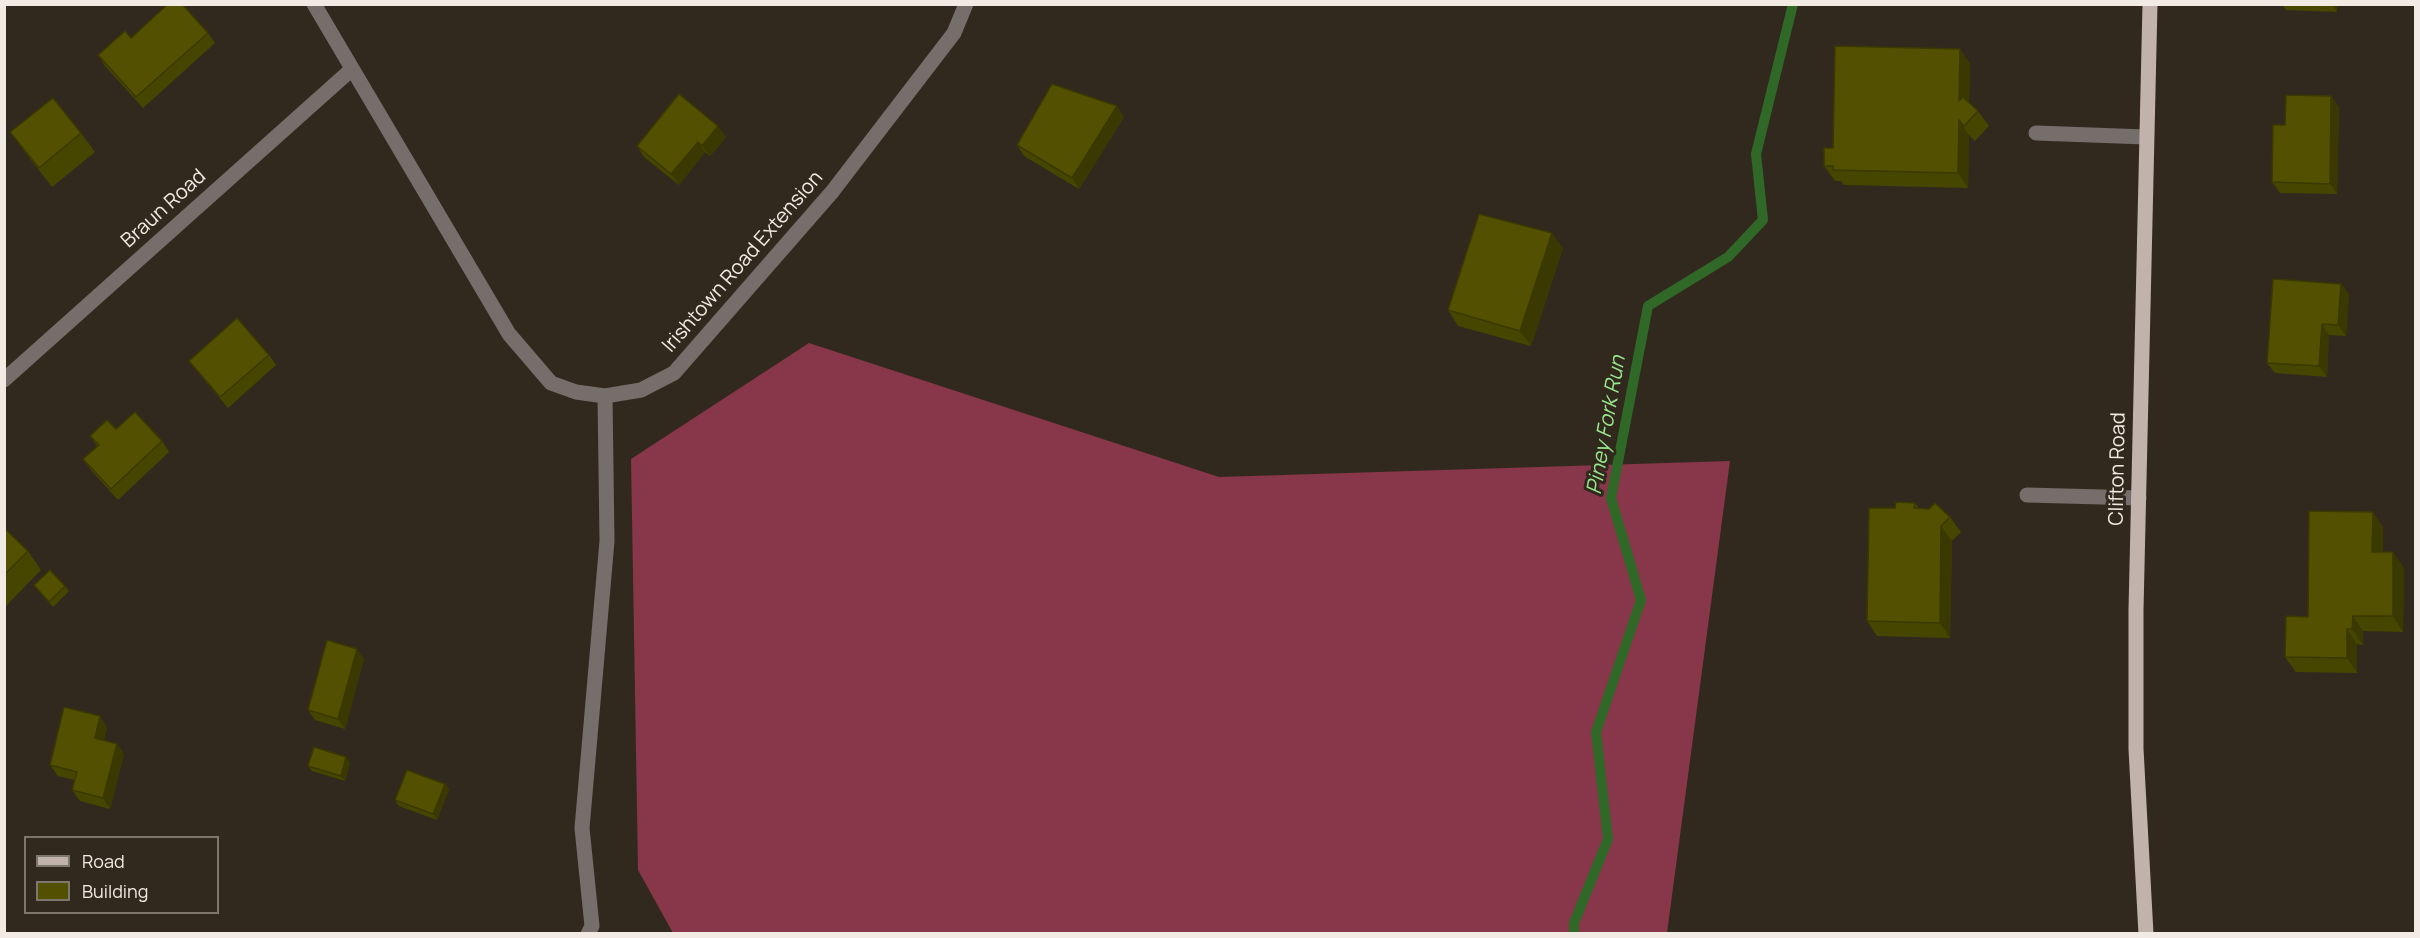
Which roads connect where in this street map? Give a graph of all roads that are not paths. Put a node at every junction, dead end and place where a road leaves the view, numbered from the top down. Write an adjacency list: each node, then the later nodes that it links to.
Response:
1 (314, 4): 4 (street, Irishtown Road Extension)
2 (966, 4): 8 (street, Irishtown Road Extension)
3 (2150, 4): 6 (main road, Clifton Road)
4 (352, 69): 7 (street, Braun Road); 8 (street, Irishtown Road Extension)
5 (2036, 133): 6 (street)
6 (2146, 137): 10 (main road, Clifton Road)
7 (4, 380)
8 (605, 396): 11 (street)
9 (2027, 495): 10 (street)
10 (2139, 498): 12 (main road, Clifton Road)
11 (588, 933)
12 (2146, 933)

